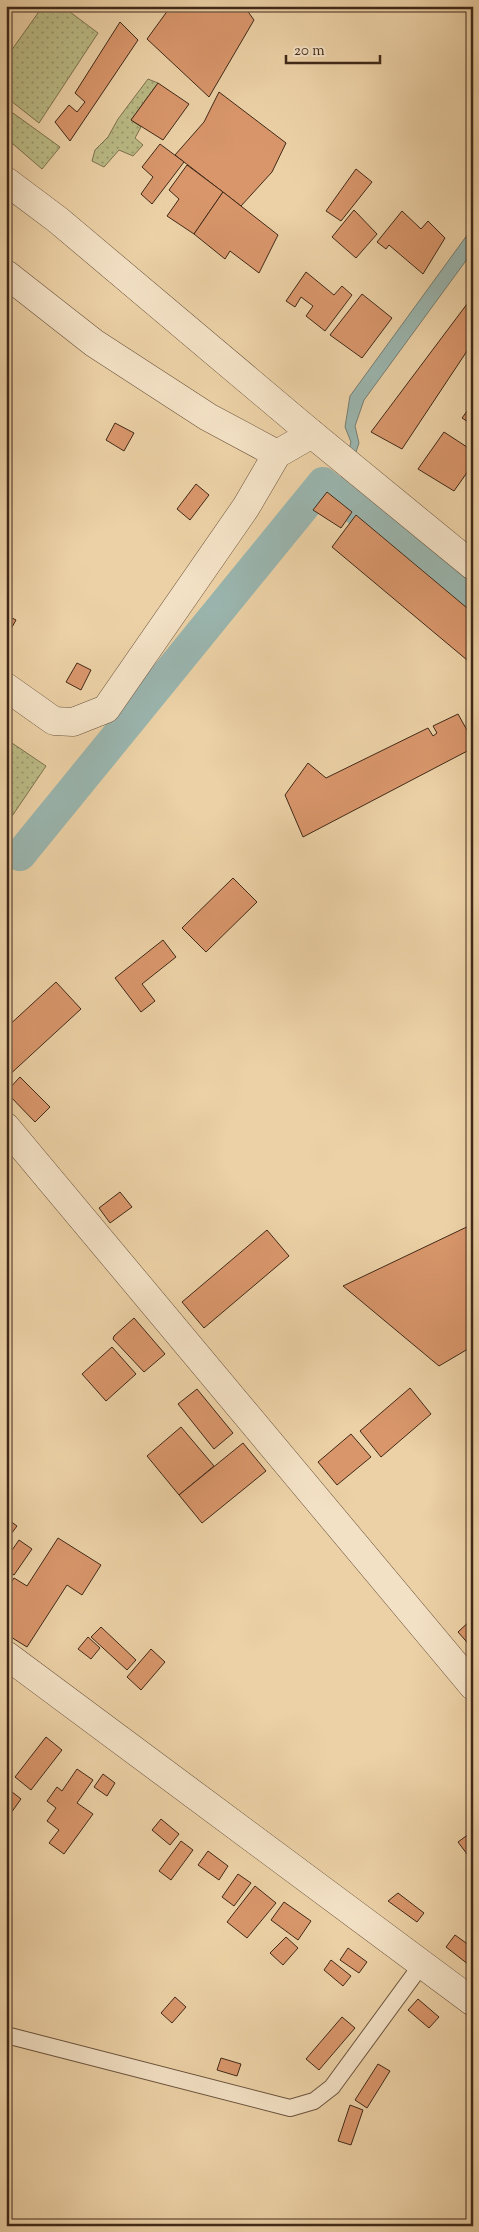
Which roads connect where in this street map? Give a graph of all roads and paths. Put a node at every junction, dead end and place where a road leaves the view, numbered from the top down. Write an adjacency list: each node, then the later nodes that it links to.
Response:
1 (6, 182): 3 (street)
2 (6, 274): 4 (street)
3 (312, 434): 4 (street); 5 (street)
4 (277, 454): 6 (street)
5 (473, 566)
6 (6, 687)
7 (6, 1127): 9 (street)
8 (6, 1655): 10 (street)
9 (473, 1686)
10 (422, 1964): 11 (street); 12 (lane)
11 (473, 2002)
12 (6, 2035)

